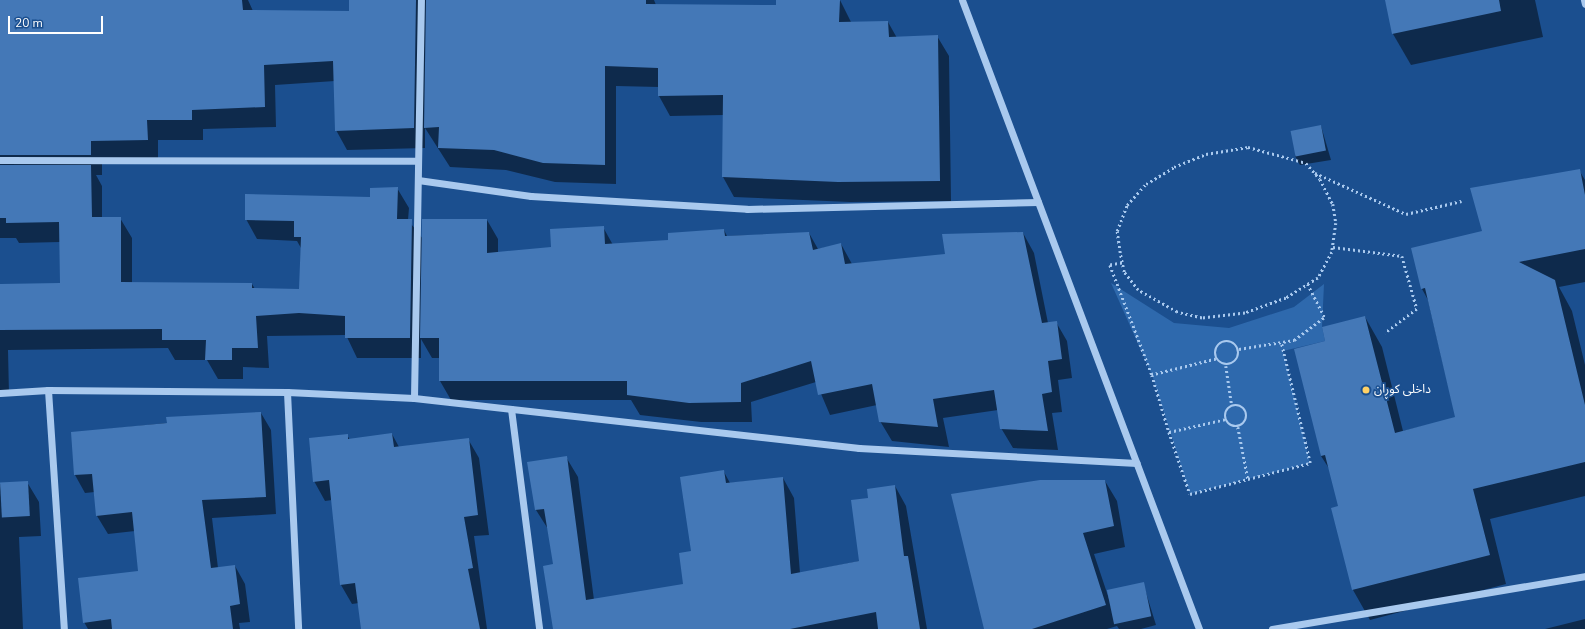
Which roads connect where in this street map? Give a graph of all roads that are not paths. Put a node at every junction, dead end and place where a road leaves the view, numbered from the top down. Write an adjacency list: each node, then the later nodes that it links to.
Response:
1 (421, 0): 6 (street)
2 (962, 0): 8 (street)
3 (1584, 0): 4 (street)
4 (1585, 4)
5 (0, 160): 6 (street)
6 (418, 161): 7 (street)
7 (418, 180): 8 (street); 12 (street)
8 (1038, 202): 14 (street)
9 (48, 390): 10 (street); 11 (street); 16 (street)
10 (287, 392): 12 (street); 17 (street)
11 (0, 393)
12 (414, 398): 13 (street)
13 (511, 409): 14 (street); 18 (street)
14 (1137, 463): 19 (street)
15 (1585, 576): 20 (street)
16 (64, 629)
17 (298, 629)
18 (539, 629)
19 (1199, 629)
20 (1272, 629)

